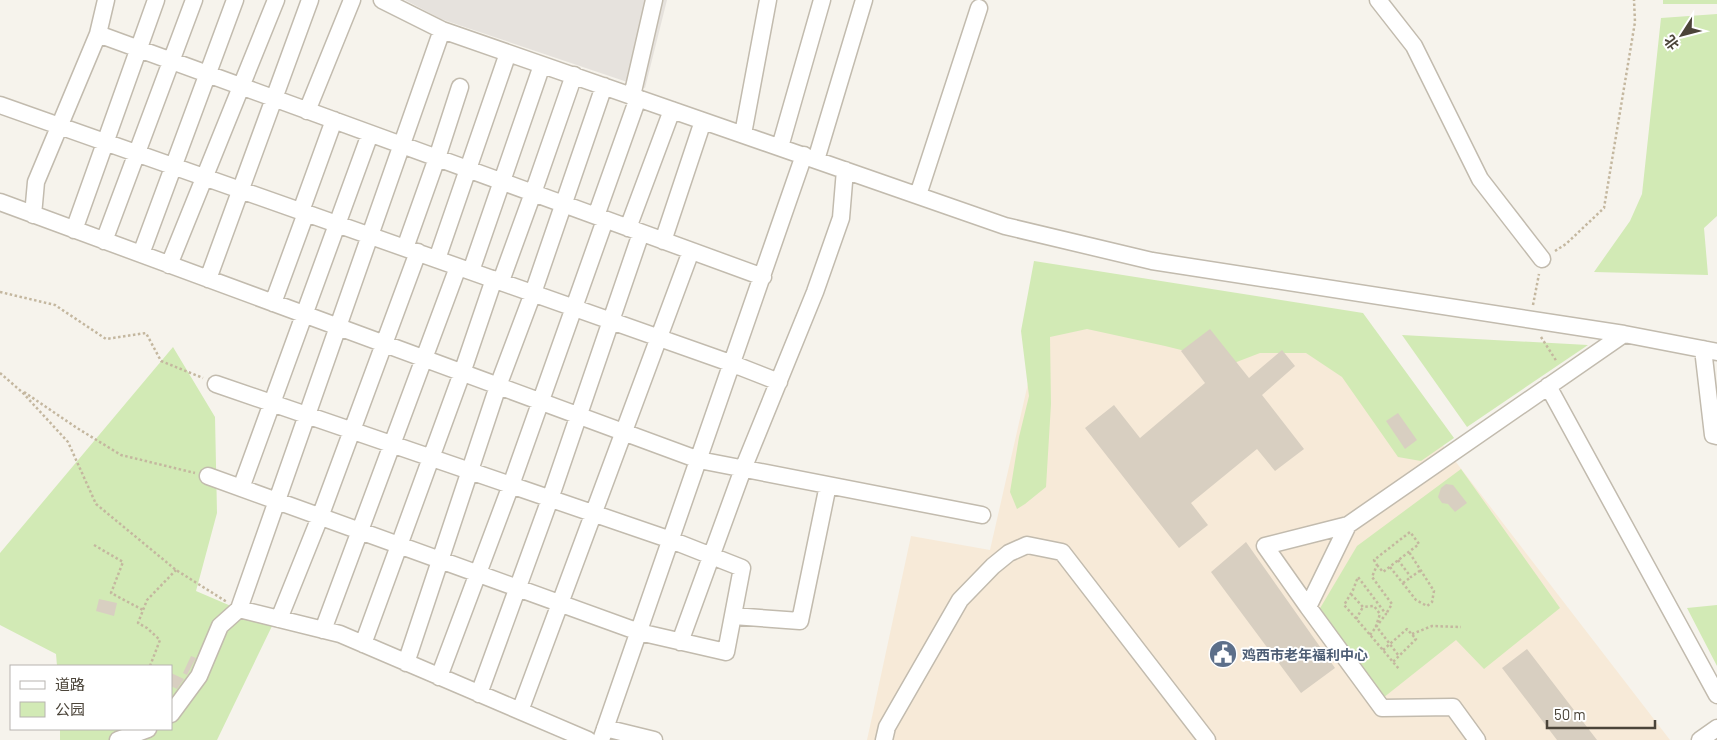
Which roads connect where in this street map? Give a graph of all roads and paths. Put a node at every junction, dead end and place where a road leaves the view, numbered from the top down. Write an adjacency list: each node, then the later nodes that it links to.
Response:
1 (106, 0): 17 (street)
2 (156, 0): 18 (street)
3 (194, 0): 20 (street)
4 (235, 0): 22 (street)
5 (276, 0): 26 (street)
6 (310, 0): 28 (street)
7 (352, 0): 31 (street)
8 (382, 0): 16 (street)
9 (654, 0): 27 (street)
10 (768, 0): 36 (street)
11 (822, 0): 39 (street)
12 (864, 0): 41 (street)
13 (1378, 0): 66 (street)
14 (1634, 0): 66 (path)
15 (979, 8): 50 (street)
16 (442, 30): 19 (street); 38 (street)
17 (98, 34): 18 (street); 34 (street)
18 (138, 49): 20 (street); 37 (street)
19 (508, 53): 21 (street); 44 (street)
20 (172, 61): 22 (street); 40 (street)
21 (542, 65): 23 (street); 47 (street)
22 (208, 74): 26 (street); 43 (street)
23 (574, 75): 25 (street); 49 (street)
24 (460, 86): 42 (street)
25 (604, 86): 27 (street); 52 (street)
26 (241, 87): 28 (street); 46 (street)
27 (635, 97): 30 (street); 55 (street)
28 (274, 98): 31 (street); 48 (street)
29 (0, 105): 34 (street)
30 (672, 110): 33 (street); 58 (street)
31 (307, 111): 32 (street)
32 (334, 120): 35 (street); 53 (street)
33 (703, 121): 36 (street); 60 (street)
34 (59, 126): 37 (street); 54 (street)
35 (370, 134): 38 (street); 56 (street)
36 (743, 134): 39 (street)
37 (104, 142): 40 (street); 57 (street)
38 (402, 145): 42 (street); 59 (street)
39 (780, 147): 41 (street)
40 (138, 154): 43 (street); 61 (street)
41 (810, 157): 45 (street); 69 (street)
42 (437, 158): 44 (street); 62 (street)
43 (174, 166): 46 (street); 64 (street)
44 (468, 169): 47 (street); 65 (street)
45 (846, 170): 50 (street); 89 (street)
46 (205, 177): 48 (street); 67 (street)
47 (502, 182): 49 (street); 68 (street)
48 (240, 190): 53 (street); 70 (street)
49 (533, 193): 52 (street); 71 (street)
50 (918, 195): 77 (street)
51 (0, 202): 54 (street)
52 (564, 204): 55 (street); 73 (street)
53 (303, 212): 56 (street); 74 (street)
54 (33, 215): 57 (street)
55 (601, 218): 58 (street); 75 (street)
56 (338, 224): 59 (street); 76 (street)
57 (74, 230): 61 (street)
58 (635, 230): 60 (street); 78 (street)
59 (370, 236): 62 (street); 79 (street)
60 (663, 240): 63 (street)
61 (104, 241): 64 (street)
62 (411, 250): 65 (street); 82 (street)
63 (691, 251): 69 (street); 81 (street)
64 (141, 254): 67 (street)
65 (437, 259): 68 (street)
66 (1542, 259): 77 (path)
67 (170, 265): 70 (street)
68 (464, 269): 71 (street); 84 (street)
69 (763, 277): 85 (street)
70 (208, 279): 74 (street)
71 (498, 280): 73 (street); 86 (street)
72 (0, 292): 91 (path)
73 (533, 293): 75 (street); 92 (street)
74 (272, 303): 76 (street)
75 (574, 308): 78 (street); 94 (street)
76 (304, 314): 79 (street); 95 (street)
77 (1530, 319): 80 (street); 88 (path)
78 (611, 321): 81 (street); 97 (street)
79 (338, 327): 82 (street); 96 (street)
80 (1624, 334): 83 (street); 88 (street)
81 (658, 337): 85 (street); 99 (street)
82 (383, 343): 84 (street); 98 (street)
83 (1710, 350): 100 (street)
84 (424, 358): 86 (street); 101 (street)
85 (732, 364): 89 (street); 103 (street)
86 (462, 372): 92 (street); 102 (street)
87 (0, 373): 90 (path)
88 (1564, 374): 93 (street)
89 (779, 382): 104 (street)
90 (14, 384): 106 (path); 126 (path)
91 (216, 384): 95 (street)
92 (498, 386): 94 (street); 105 (street)
93 (1548, 386): 115 (street); 161 (street)
94 (540, 401): 97 (street); 107 (street)
95 (272, 403): 96 (street); 109 (street)
96 (307, 415): 98 (street); 111 (street)
97 (579, 415): 99 (street); 110 (street)
98 (351, 430): 101 (street); 114 (street)
99 (623, 432): 103 (street); 112 (street)
100 (1717, 436)
101 (392, 444): 102 (street); 116 (street)
102 (431, 458): 105 (street); 119 (street)
103 (699, 460): 104 (street); 117 (street)
104 (743, 468): 108 (street); 121 (street)
105 (470, 471): 107 (street); 122 (street)
106 (208, 476): 109 (street)
107 (511, 485): 110 (street); 128 (street)
108 (828, 485): 113 (street); 141 (street)
109 (241, 488): 111 (street)
110 (550, 499): 112 (street); 131 (street)
111 (277, 501): 114 (street); 138 (street)
112 (593, 514): 117 (street); 133 (street)
113 (982, 515)
114 (320, 517): 116 (street); 142 (street)
115 (1348, 525): 136 (street); 136 (street)
116 (360, 531): 119 (street); 146 (street)
117 (671, 540): 121 (street); 147 (street)
118 (94, 545): 139 (path)
119 (399, 545): 122 (street); 151 (street)
120 (1409, 552): 123 (path); 124 (path); 127 (path)
121 (711, 556): 141 (street); 150 (street)
122 (439, 560): 128 (street); 156 (street)
123 (1398, 560): 125 (path); 129 (path)
124 (1377, 565): 125 (path); 140 (path)
125 (1390, 567): 130 (path)
126 (176, 570): 138 (path); 139 (path)
127 (1421, 570): 129 (path); 130 (path)
128 (478, 574): 131 (street); 159 (street)
129 (1412, 577): 130 (path)
130 (1403, 583)
131 (517, 588): 133 (street); 160 (street)
132 (1351, 594): 134 (path); 137 (path); 143 (path)
133 (560, 604): 147 (street); 162 (street)
134 (1379, 605): 135 (path); 140 (path)
135 (1374, 606): 137 (path); 144 (path)
136 (1308, 607): 172 (street)
137 (1363, 607): 143 (path)
138 (239, 609): 142 (street); 163 (street)
139 (143, 610): 157 (path)
140 (1386, 614): 144 (path)
141 (733, 616): 150 (street)
142 (279, 619): 146 (street)
143 (1356, 619): 153 (path)
144 (1376, 626): 149 (path); 152 (path)
145 (1460, 626): 148 (path)
146 (323, 630): 151 (street)
147 (639, 632): 150 (street); 166 (street)
148 (1412, 634): 152 (path); 154 (path)
149 (1370, 635)
150 (680, 642)
151 (363, 644): 156 (street)
152 (1390, 644): 153 (path); 154 (path)
153 (1383, 650): 155 (path)
154 (1399, 656): 155 (path)
155 (1393, 662): 158 (path)
156 (406, 663): 159 (street)
157 (150, 665)
158 (1399, 669)
159 (439, 677): 160 (street)
160 (479, 694): 162 (street)
161 (1717, 695)
162 (520, 711): 168 (street)
163 (172, 713)
164 (1717, 728): 173 (street)
165 (145, 730): 167 (street)
166 (603, 734): 169 (street)
167 (118, 740)
168 (588, 740)
169 (654, 740)
170 (884, 740): 171 (street)
171 (1207, 740)
172 (1476, 740)
173 (1700, 740)

